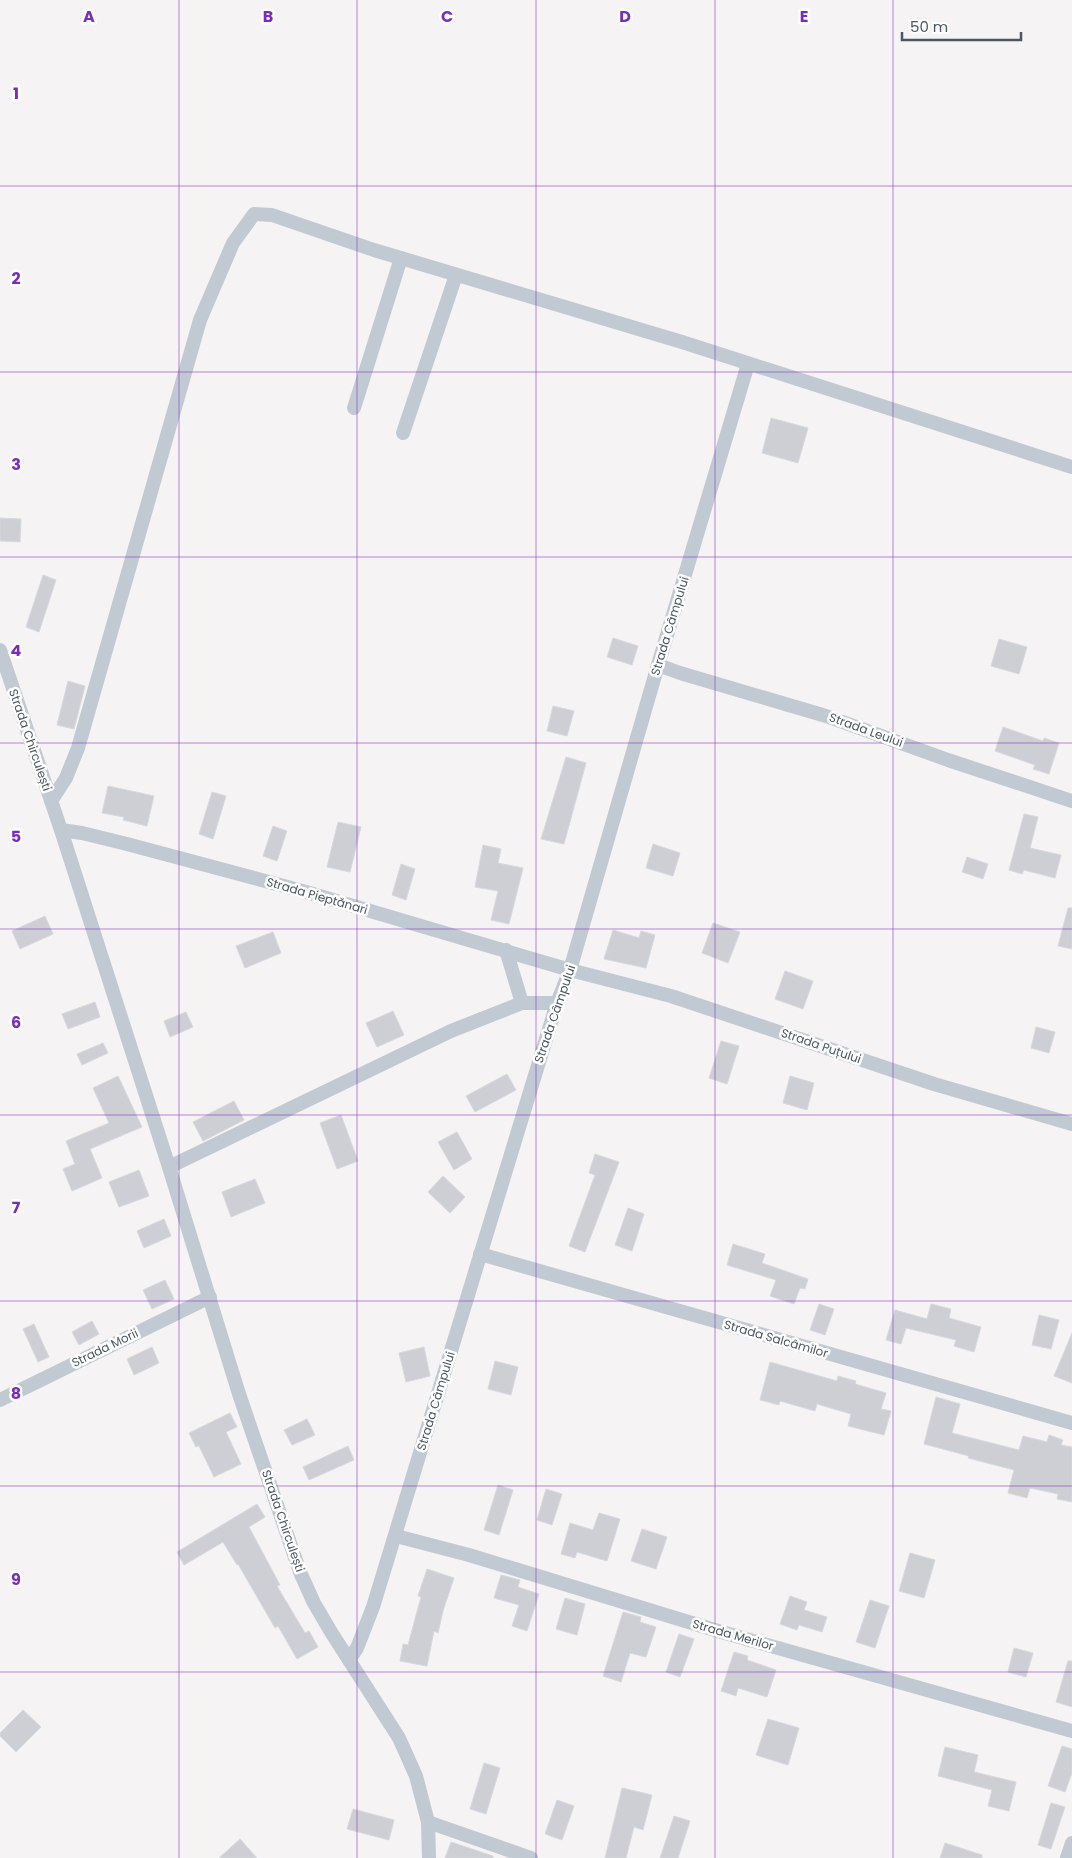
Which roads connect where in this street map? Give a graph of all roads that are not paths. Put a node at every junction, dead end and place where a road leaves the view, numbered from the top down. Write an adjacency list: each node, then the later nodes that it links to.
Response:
1 (401, 258): 2 (street); 4 (street); 9 (street)
2 (456, 275): 3 (street); 5 (street)
3 (748, 364): 6 (street); 8 (street, Strada Câmpului)
4 (354, 408)
5 (404, 433)
6 (1072, 467)
7 (0, 650): 9 (street, Strada Chirculești)
8 (658, 665): 10 (street, Strada Leului); 13 (street, Strada Câmpului)
9 (51, 801): 11 (street, Strada Chirculești)
10 (1072, 801)
11 (61, 830): 12 (street, Strada Pieptănari); 17 (street, Strada Chirculești)
12 (506, 950): 13 (street, Strada Pieptănari); 14 (street)
13 (570, 970): 15 (street, Strada Câmpului); 16 (street, Strada Puțului)
14 (522, 1003): 15 (street); 17 (street)
15 (557, 1003): 18 (street, Strada Câmpului)
16 (1072, 1124)
17 (170, 1167): 19 (street, Strada Chirculești)
18 (480, 1254): 21 (street, Strada Salcâmilor); 22 (street, Strada Câmpului)
19 (210, 1297): 20 (street, Strada Morii); 23 (street, Strada Chirculești)
20 (0, 1400)
21 (1072, 1423)
22 (396, 1536): 23 (street, Strada Câmpului); 24 (street, Strada Merilor)
23 (348, 1660): 25 (street, Strada Chirculești)
24 (1072, 1731)
25 (428, 1822): 27 (street, Strada Chirculești); 28 (street)
26 (1072, 1843): 29 (street)
27 (429, 1858)
28 (531, 1858)
29 (1067, 1858)

